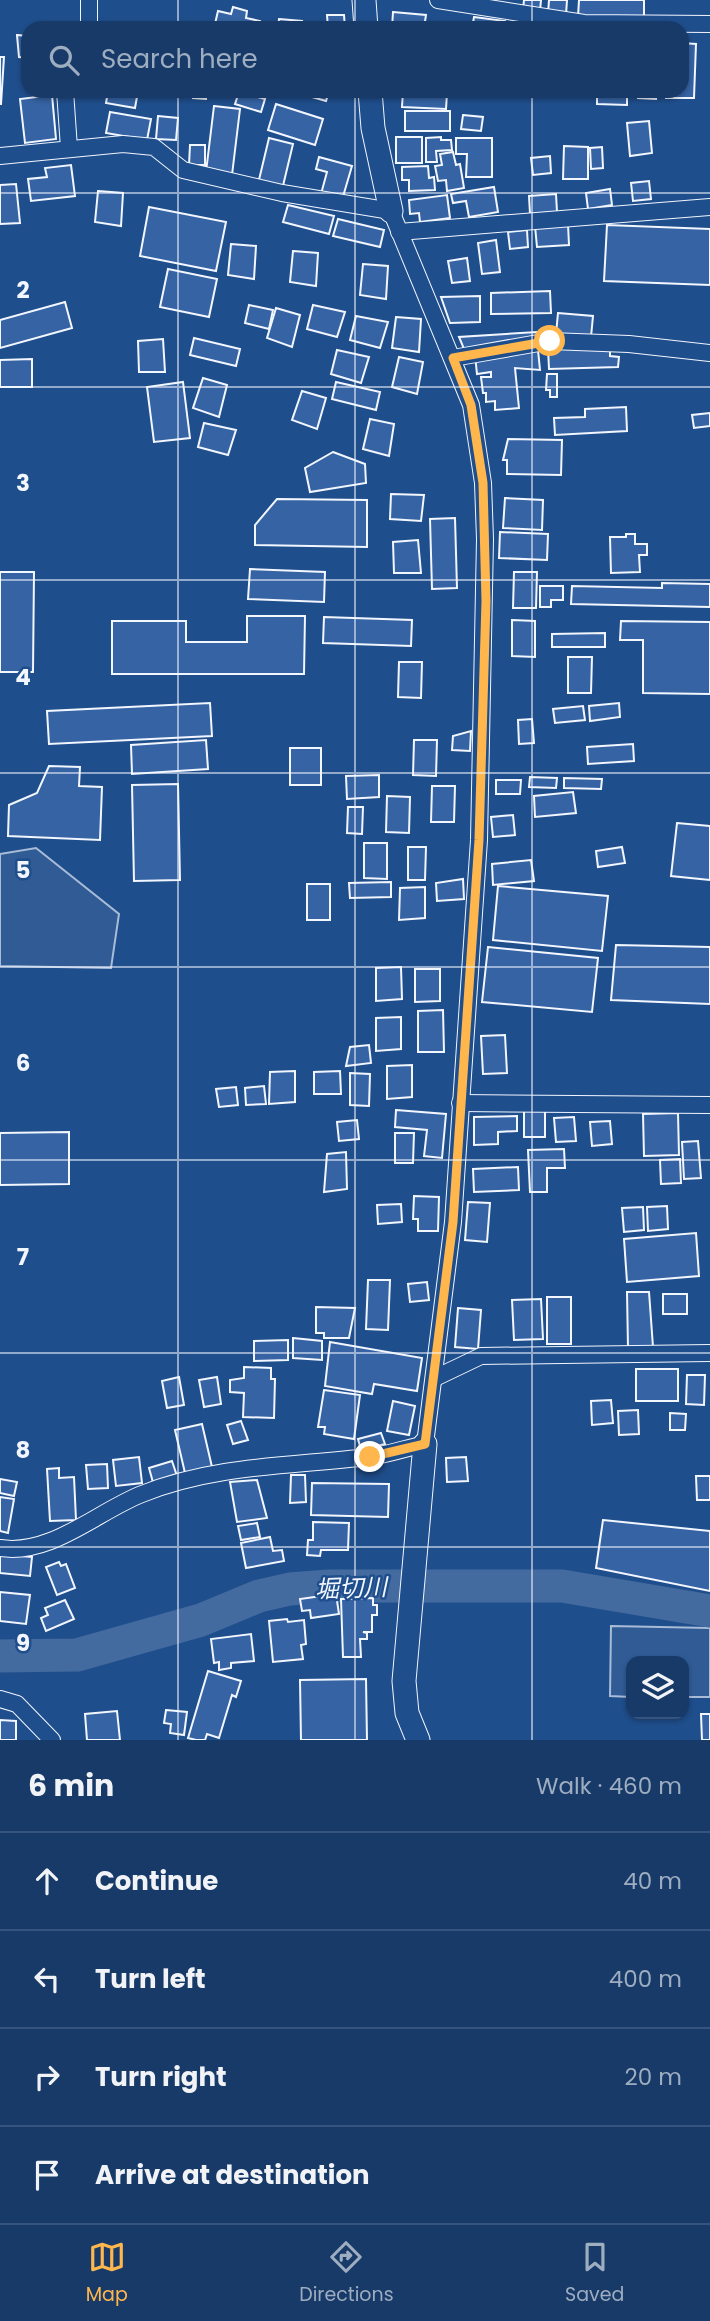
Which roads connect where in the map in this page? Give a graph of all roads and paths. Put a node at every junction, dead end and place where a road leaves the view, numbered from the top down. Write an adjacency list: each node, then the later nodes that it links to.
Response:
1 (89, 0): 4 (street)
2 (365, 0): 5 (street)
3 (438, 0): 6 (street)
4 (89, 21)
5 (366, 21)
6 (571, 21)
7 (689, 24): 8 (street)
8 (710, 24)
9 (65, 98): 11 (street)
10 (371, 98): 14 (street)
11 (69, 148): 12 (street); 14 (street)
12 (0, 156)
13 (710, 207): 14 (street)
14 (395, 221): 16 (street)
15 (710, 354): 16 (street)
16 (453, 358): 17 (street)
17 (460, 1103): 18 (street); 20 (street)
18 (710, 1105)
19 (710, 1353): 20 (street)
20 (435, 1378): 21 (street)
21 (425, 1444): 22 (street); 25 (street)
22 (0, 1548)
23 (0, 1699): 24 (street)
24 (52, 1740)
25 (418, 1740)

